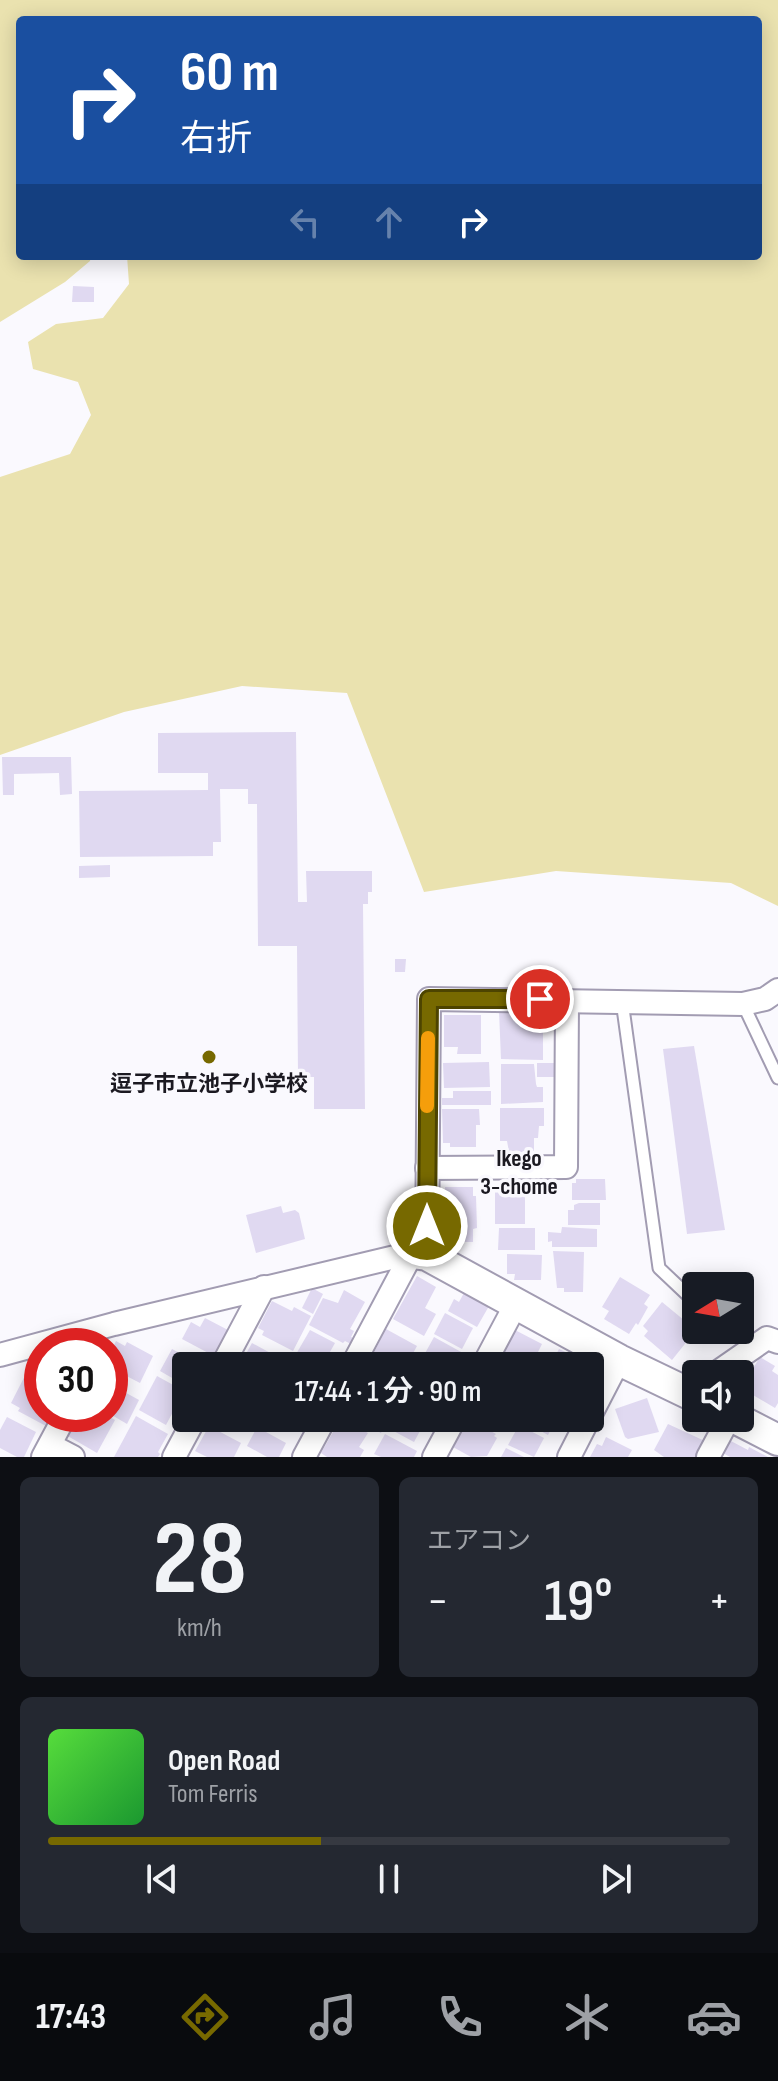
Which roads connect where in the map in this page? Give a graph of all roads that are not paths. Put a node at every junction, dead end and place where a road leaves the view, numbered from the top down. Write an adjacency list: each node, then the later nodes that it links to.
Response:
1 (778, 990): 4 (street)
2 (567, 1000): 3 (street); 6 (street); 6 (street)
3 (622, 1001): 4 (street); 9 (lane)
4 (743, 1004): 5 (lane)
5 (778, 1078)
6 (427, 1168): 7 (street)
7 (419, 1254): 8 (street); 10 (street); 15 (street)
8 (264, 1287): 11 (street); 14 (street)
9 (682, 1290)
10 (516, 1304): 16 (street); 18 (street)
11 (114, 1324): 12 (street); 17 (street)
12 (112, 1328)
13 (778, 1342): 19 (street)
14 (229, 1352)
15 (360, 1352)
16 (490, 1352)
17 (0, 1355)
18 (619, 1360): 20 (street); 21 (street)
19 (735, 1360)
20 (682, 1388)
21 (604, 1389)
22 (754, 1429): 29 (street)
23 (56, 1432): 30 (street)
24 (187, 1432): 32 (street)
25 (317, 1432): 33 (street)
26 (447, 1432): 34 (street)
27 (582, 1432): 35 (street)
28 (723, 1432): 36 (street)
29 (778, 1440)
30 (46, 1451): 31 (street)
31 (73, 1457)
32 (174, 1457)
33 (304, 1457)
34 (434, 1457)
35 (569, 1457)
36 (708, 1457)

